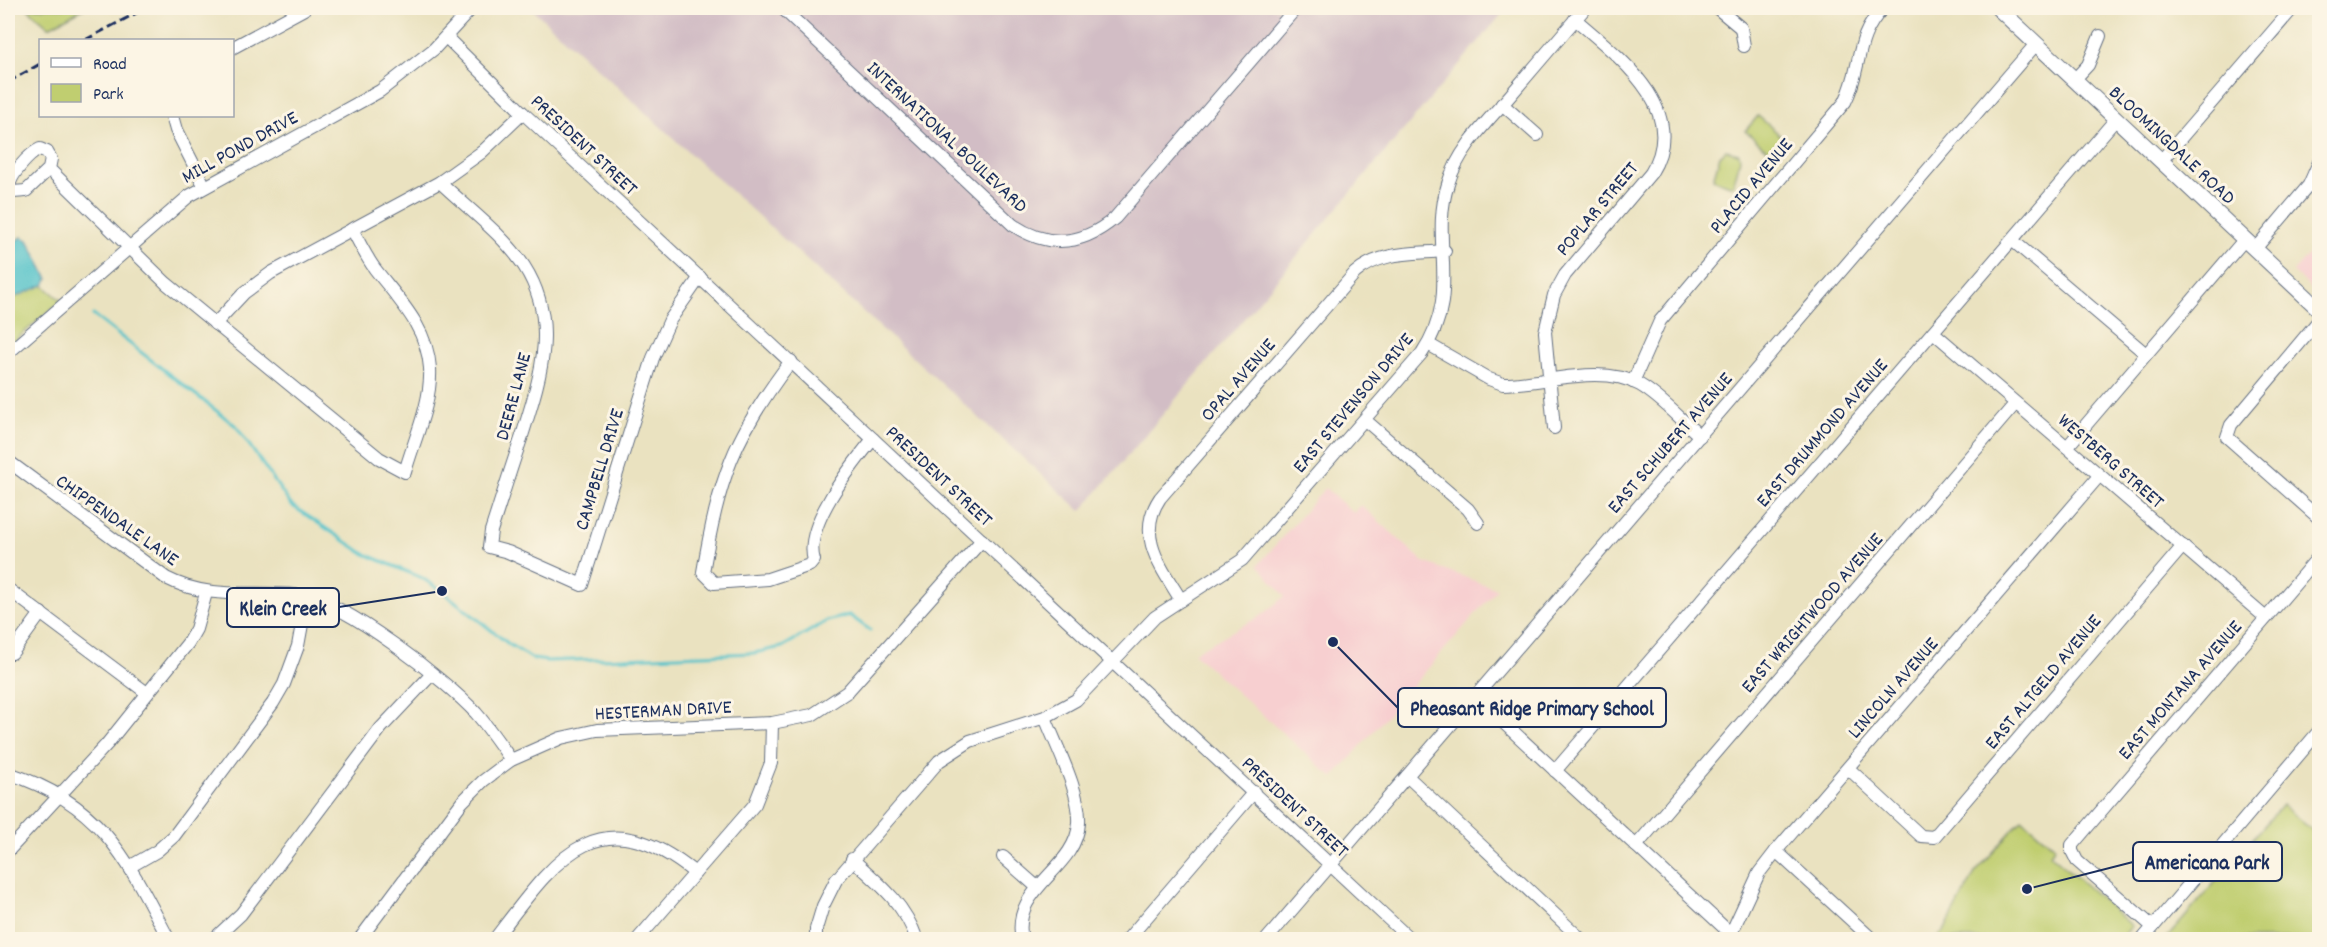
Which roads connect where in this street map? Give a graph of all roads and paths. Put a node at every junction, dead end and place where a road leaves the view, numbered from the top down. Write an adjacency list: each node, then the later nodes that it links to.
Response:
1 (472, 8): 12 (street, MILL POND DRIVE)
2 (782, 8): 3 (street, INTERNATIONAL BOULEVARD)
3 (1296, 8)
4 (1585, 8): 10 (street, EAST STEVENSON DRIVE)
5 (1717, 8): 14 (street)
6 (1883, 8): 42 (street, PLACID AVENUE)
7 (1998, 8): 13 (main road, BLOOMINGDALE ROAD)
8 (2294, 8): 23 (street)
9 (304, 9): 15 (street)
10 (1575, 20): 17 (street, EAST STEVENSON DRIVE); 41 (street, POPLAR STREET)
11 (2100, 36): 16 (street)
12 (446, 37): 18 (street, PRESIDENT STREET); 26 (street, MILL POND DRIVE)
13 (2036, 44): 16 (main road, BLOOMINGDALE ROAD); 46 (street, EAST SCHUBERT AVENUE)
14 (1744, 46)
15 (234, 47)
16 (2074, 80): 20 (main road, BLOOMINGDALE ROAD)
17 (1502, 104): 21 (street); 31 (street, EAST STEVENSON DRIVE)
18 (523, 113): 25 (street); 32 (street, PRESIDENT STREET)
19 (172, 117): 26 (street)
20 (2116, 119): 23 (main road, BLOOMINGDALE ROAD); 28 (street, EAST DRUMMOND AVENUE)
21 (1537, 135)
22 (2319, 160): 29 (street)
23 (2161, 161): 29 (main road, BLOOMINGDALE ROAD)
24 (49, 169): 30 (street)
25 (440, 182): 27 (street); 55 (street, DEERE LANE)
26 (204, 185): 30 (street, MILL POND DRIVE)
27 (352, 229): 35 (street); 35 (street)
28 (2012, 240): 36 (street, EAST DRUMMOND AVENUE); 39 (street)
29 (2249, 245): 33 (main road, BLOOMINGDALE ROAD); 39 (street)
30 (130, 246): 35 (street); 38 (street, MILL POND DRIVE)
31 (1444, 251): 37 (street, EAST STEVENSON DRIVE); 60 (street, OPAL AVENUE)
32 (700, 277): 40 (street, PRESIDENT STREET); 55 (street, CAMPBELL DRIVE)
33 (2319, 310)
34 (2319, 319): 51 (street)
35 (215, 324)
36 (1933, 332): 43 (street, WESTBERG STREET); 73 (street, EAST DRUMMOND AVENUE)
37 (1428, 344): 41 (street); 44 (street, EAST STEVENSON DRIVE)
38 (8, 353)
39 (2146, 354): 48 (street)
40 (791, 362): 47 (street, PRESIDENT STREET); 47 (street)
41 (1551, 380): 42 (street); 45 (street, POPLAR STREET)
42 (1632, 381): 46 (street)
43 (2015, 404): 48 (street, WESTBERG STREET); 78 (street, EAST WRIGHTWOOD AVENUE)
44 (1365, 420): 52 (street); 60 (street, EAST STEVENSON DRIVE)
45 (1554, 428)
46 (1700, 436): 67 (street, EAST SCHUBERT AVENUE)
47 (873, 439): 53 (street, PRESIDENT STREET)
48 (2067, 447): 50 (street, WESTBERG STREET)
49 (8, 462): 58 (street, CHIPPENDALE LANE)
50 (2099, 476): 54 (street, WESTBERG STREET); 72 (street, LINCOLN AVENUE)
51 (2319, 519)
52 (1478, 523)
53 (982, 540): 64 (street, PRESIDENT STREET); 69 (street, HESTERMAN DRIVE)
54 (2183, 546): 62 (street, WESTBERG STREET); 72 (street, EAST ALTGELD AVENUE)
55 (489, 547)
56 (2319, 555): 62 (street, EAST MONTANA AVENUE)
57 (8, 589): 61 (street)
58 (206, 593): 59 (street, CHIPPENDALE LANE); 66 (street)
59 (307, 597): 65 (street, CHIPPENDALE LANE); 84 (street)
60 (1181, 600): 64 (street, EAST STEVENSON DRIVE)
61 (40, 613): 63 (street); 66 (street)
62 (2266, 618): 87 (street, EAST MONTANA AVENUE)
63 (12, 653)
64 (1114, 662): 68 (street, EAST STEVENSON DRIVE); 76 (street, PRESIDENT STREET)
65 (432, 674): 71 (street, CHIPPENDALE LANE); 90 (street)
66 (147, 693): 77 (street)
67 (1476, 697): 73 (street); 75 (street, EAST SCHUBERT AVENUE)
68 (1045, 717): 82 (street, EAST STEVENSON DRIVE); 86 (street)
69 (772, 723): 71 (street, HESTERMAN DRIVE); 85 (street)
70 (2319, 730): 87 (street)
71 (511, 760): 91 (street, HESTERMAN DRIVE)
72 (1848, 768): 80 (street, LINCOLN AVENUE)
73 (1555, 771): 78 (street)
74 (8, 773): 77 (street)
75 (1407, 776): 83 (street, EAST SCHUBERT AVENUE); 100 (street)
76 (1254, 792): 83 (street, PRESIDENT STREET); 97 (street)
77 (60, 795): 79 (street); 84 (street)
78 (1636, 846): 88 (street)
79 (8, 851)
80 (1776, 851): 88 (street, LINCOLN AVENUE); 101 (street)
81 (1003, 857): 86 (street)
82 (852, 859): 94 (street, EAST STEVENSON DRIVE); 95 (street)
83 (1331, 865): 98 (street, EAST SCHUBERT AVENUE); 99 (street, PRESIDENT STREET)
84 (130, 866): 89 (street)
85 (695, 873): 92 (street); 93 (street)
86 (1037, 887): 96 (street)
87 (2153, 927): 102 (street)
88 (1729, 937)
89 (169, 939)
90 (213, 939)
91 (358, 939)
92 (494, 939)
93 (637, 939)
94 (816, 939)
95 (917, 939)
96 (1022, 939)
97 (1127, 939)
98 (1266, 939)
99 (1410, 939)
100 (1582, 939)
101 (1873, 939)
102 (2142, 939)

